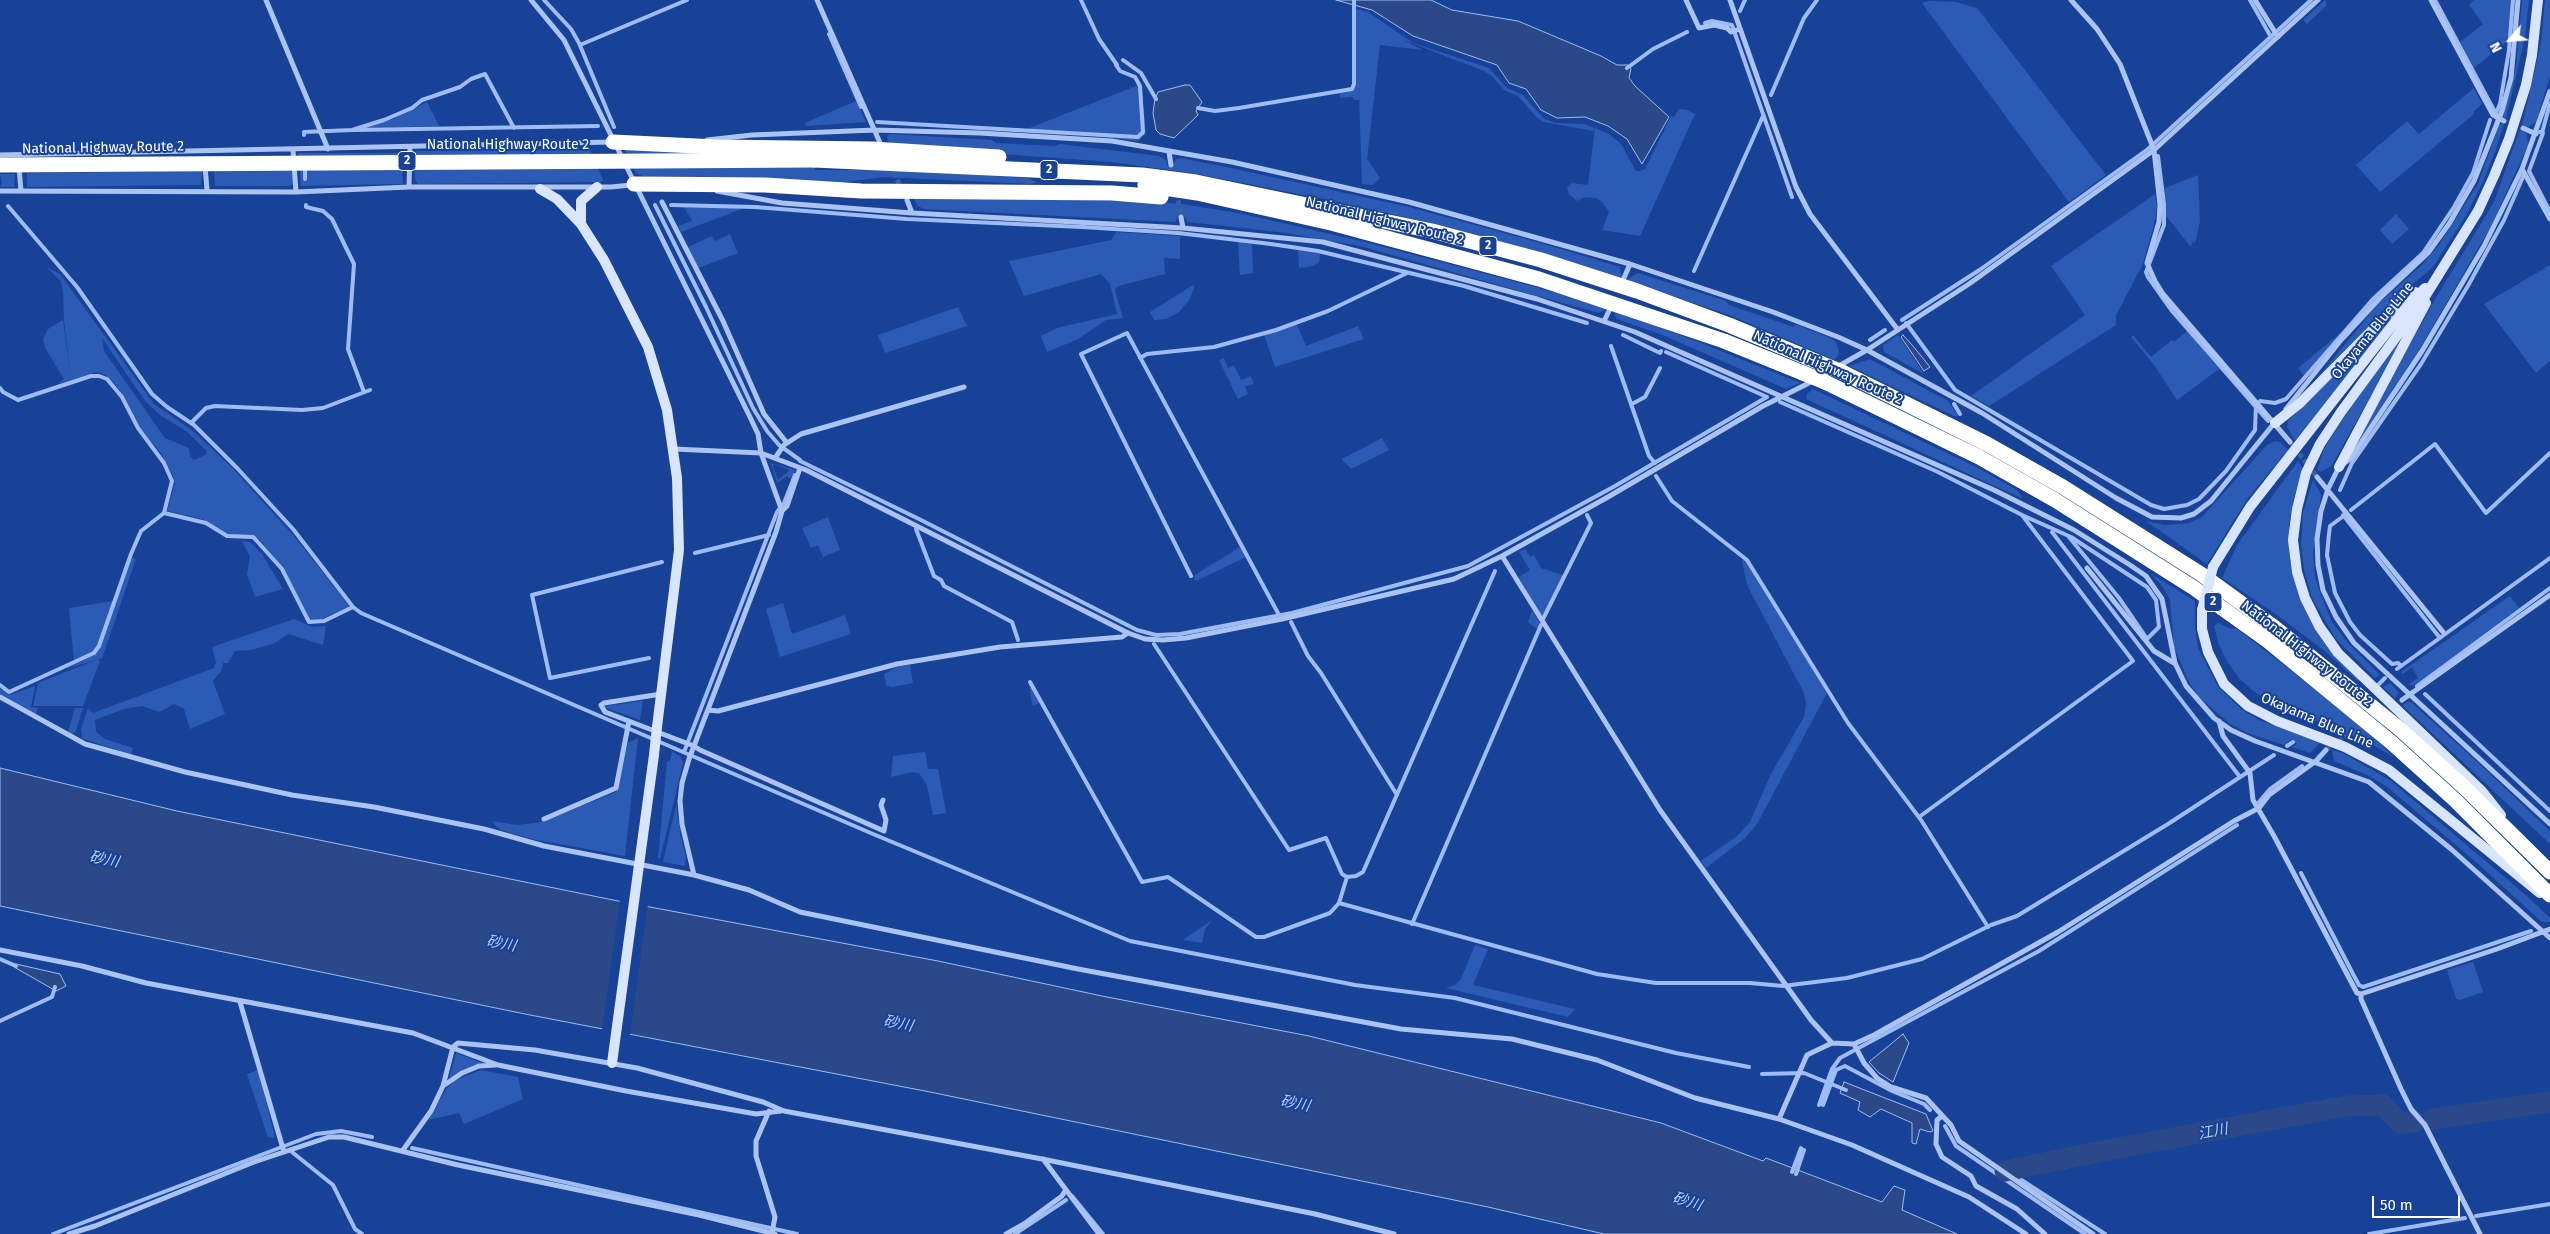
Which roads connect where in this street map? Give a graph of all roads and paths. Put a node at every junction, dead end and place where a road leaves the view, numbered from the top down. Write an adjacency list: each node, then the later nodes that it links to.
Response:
1 (266, 0): 25 (street)
2 (531, 0): 20 (street)
3 (817, 0): 18 (street)
4 (1686, 0): 12 (street)
5 (1730, 0): 12 (street)
6 (2071, 0): 23 (street)
7 (2255, 0): 13 (street)
8 (2318, 0): 13 (street)
9 (2432, 0): 15 (street)
10 (2518, 0): 15 (street)
11 (2538, 0): 54 (main road, Okayama Blue Line)
12 (1736, 30): 58 (street)
13 (2276, 35): 23 (street)
14 (2550, 91): 19 (street)
15 (2497, 120): 16 (street); 62 (street)
16 (2504, 121)
17 (2523, 128): 19 (street)
18 (875, 130): 21 (street); 22 (street); 28 (street)
19 (2536, 134): 34 (street)
20 (613, 142): 21 (highway); 24 (street); 36 (street)
21 (680, 144): 35 (highway)
22 (882, 144)
23 (2153, 147): 58 (street); 62 (street)
24 (410, 148): 25 (street); 38 (street)
25 (328, 149): 26 (street)
26 (293, 150): 27 (street); 44 (street)
27 (204, 152): 29 (street); 41 (street)
28 (1169, 152): 32 (street); 53 (street)
29 (18, 154): 30 (street); 43 (street)
30 (0, 155)
31 (0, 165): 33 (highway, National Highway Route 2 / 2, bridge)
32 (1171, 165)
33 (957, 166): 35 (highway, National Highway Route 2 / 2); 47 (highway, National Highway Route 2 / 2)
34 (2522, 169): 50 (street); 68 (street)
35 (1142, 174): 93 (highway, National Highway Route 2 / 2, bridge)
36 (634, 184): 37 (highway); 39 (street); 66 (street)
37 (681, 184): 47 (highway); 48 (street)
38 (410, 187): 40 (street); 44 (street)
39 (597, 188): 40 (street); 51 (main road)
40 (540, 189): 51 (main road)
41 (207, 190): 43 (street); 44 (street)
42 (0, 191): 43 (street)
43 (21, 191)
44 (296, 192)
45 (907, 200): 48 (street)
46 (662, 202): 64 (street)
47 (1258, 206): 97 (highway, National Highway Route 2 / 2, bridge)
48 (912, 213): 52 (street)
49 (1181, 217): 52 (street)
50 (2550, 220)
51 (581, 224): 65 (main road)
52 (1183, 228): 57 (street)
53 (1630, 264): 55 (street); 59 (street)
54 (2438, 275): 62 (main road); 68 (main road); 93 (main road, Okayama Blue Line); 98 (main road, Okayama Blue Line, bridge)
55 (1624, 278)
56 (1610, 309): 57 (street)
57 (1604, 321): 61 (street)
58 (1898, 330): 59 (street)
59 (1867, 350): 61 (street); 62 (street)
60 (964, 387): 64 (street)
61 (1783, 396): 73 (street); 78 (street)
62 (2275, 423): 63 (street)
63 (2290, 442)
64 (784, 446): 67 (street)
65 (674, 449): 66 (street); 79 (main road)
66 (761, 453): 67 (street); 72 (street)
67 (775, 458): 69 (street)
68 (2339, 467): 71 (street)
69 (800, 468): 72 (street); 77 (street)
70 (2318, 477): 71 (street)
71 (2328, 489): 76 (street); 80 (street)
72 (781, 509): 83 (street)
73 (1502, 556): 77 (street); 105 (street)
74 (2087, 568): 78 (street)
75 (2550, 595): 80 (street)
76 (2443, 632)
77 (1128, 633): 83 (street)
78 (2175, 663): 84 (street)
79 (662, 694): 85 (street); 94 (main road, bridge)
80 (2412, 695): 82 (street); 92 (street)
81 (0, 697): 94 (street)
82 (2402, 700)
83 (708, 710): 86 (street)
84 (2219, 721): 88 (street); 90 (street)
85 (629, 723): 86 (street); 91 (street)
86 (690, 744): 89 (street); 96 (street)
87 (2326, 750): 88 (street)
88 (2316, 761): 90 (street); 100 (street)
89 (883, 800)
90 (2259, 808): 103 (street); 107 (street)
91 (544, 819)
92 (2550, 824)
93 (2528, 849): 95 (highway, National Highway Route 2 / 2)
94 (639, 866): 96 (street); 108 (main road)
95 (2550, 872)
96 (694, 875): 115 (street)
97 (2550, 895)
98 (2550, 902)
99 (2550, 929): 100 (street)
100 (2543, 931): 101 (street); 103 (street)
101 (2550, 938)
102 (0, 950): 104 (street)
103 (2361, 994): 128 (street)
104 (240, 1002): 106 (street); 116 (street)
105 (1832, 1043): 107 (street); 115 (street)
106 (453, 1047): 108 (street); 109 (street); 110 (street)
107 (1856, 1048): 114 (street)
108 (612, 1063): 111 (street)
109 (498, 1065): 110 (street); 113 (street)
110 (444, 1086): 117 (street)
111 (771, 1106): 112 (street); 113 (street)
112 (784, 1111): 113 (street); 118 (street)
113 (768, 1113): 120 (street)
114 (1942, 1116): 126 (street); 127 (street)
115 (1779, 1119): 125 (street)
116 (283, 1148): 117 (street); 121 (street)
117 (403, 1150): 120 (street)
118 (1042, 1159): 119 (street); 124 (street)
119 (1065, 1191): 122 (street); 123 (street)
120 (773, 1231)
121 (69, 1234)
122 (1006, 1234)
123 (1099, 1234)
124 (1394, 1234)
125 (2026, 1234)
126 (2045, 1234)
127 (2093, 1234)
128 (2480, 1234)

